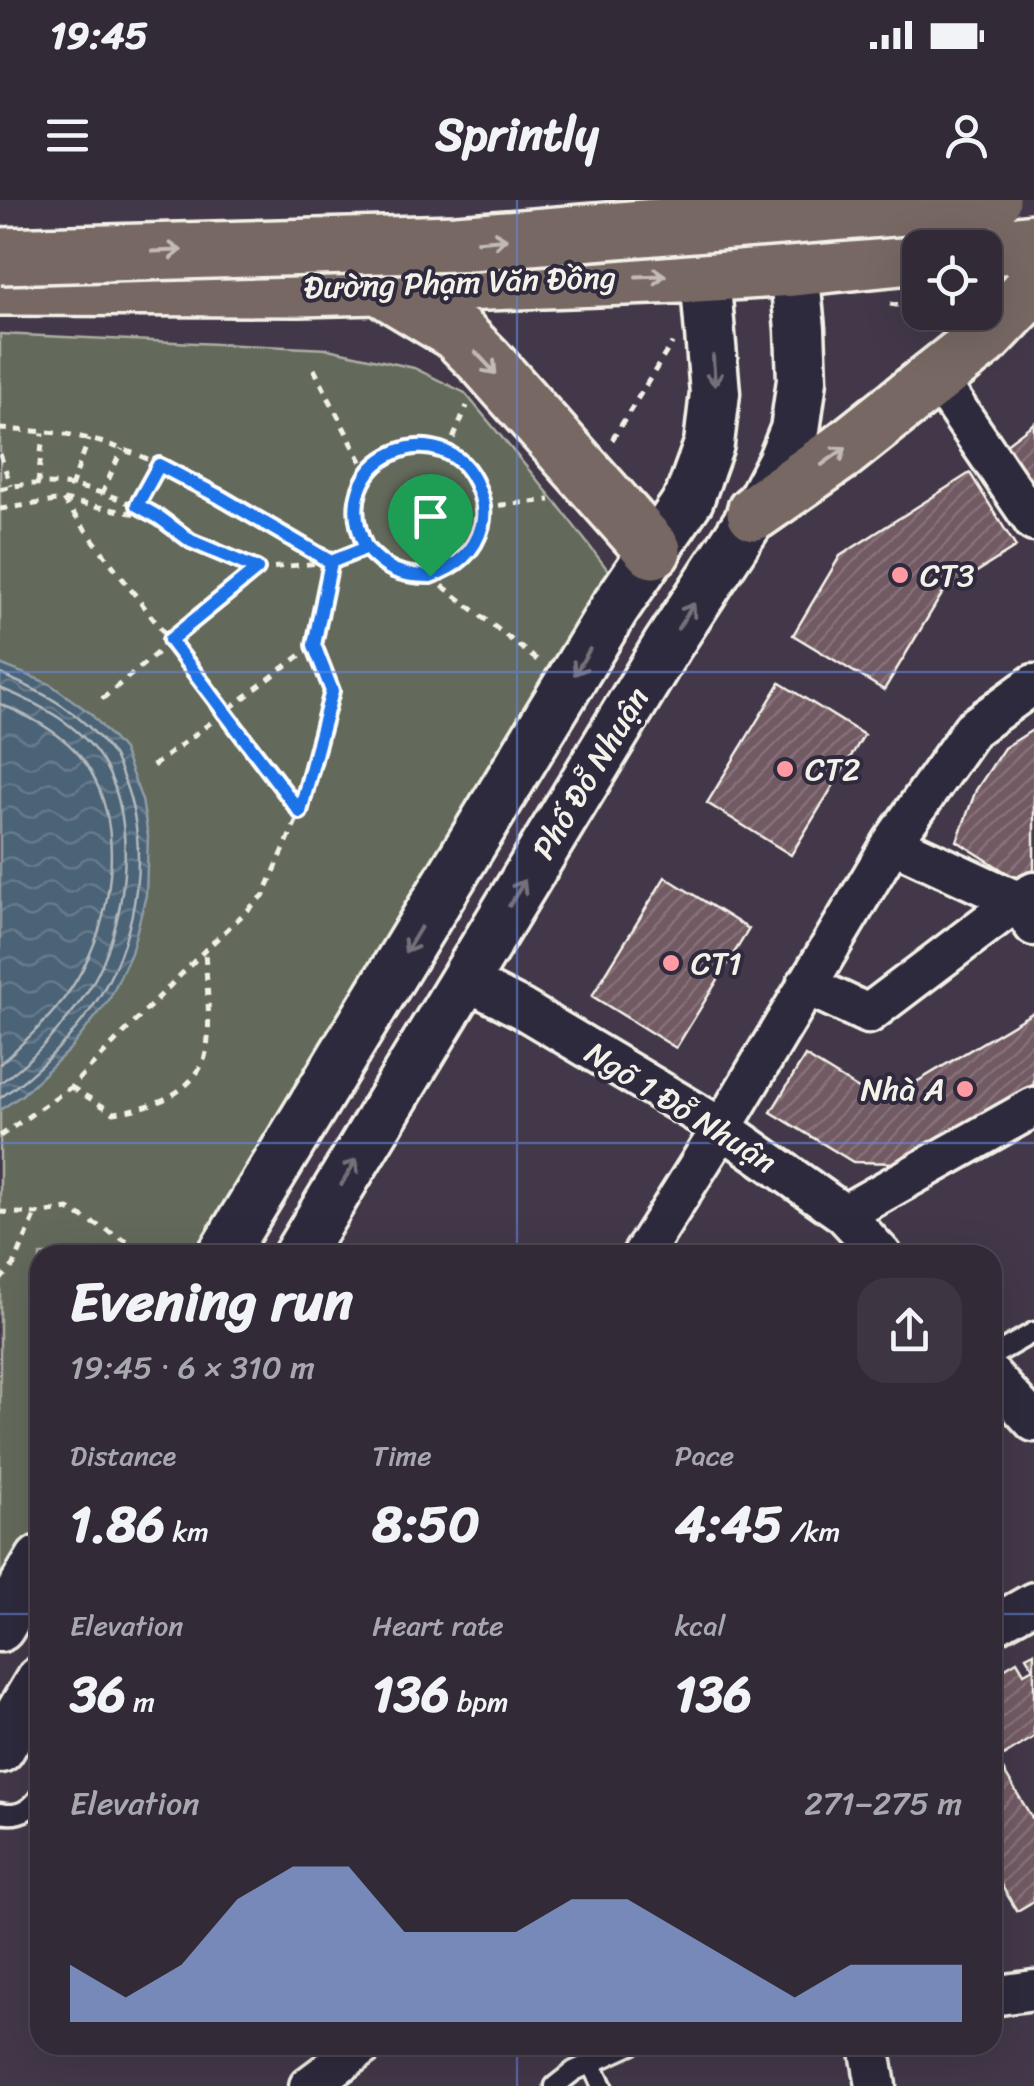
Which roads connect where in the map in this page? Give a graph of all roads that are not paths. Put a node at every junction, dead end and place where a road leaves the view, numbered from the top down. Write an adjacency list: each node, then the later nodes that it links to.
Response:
1 (698, 200): 9 (main road)
2 (788, 200): 8 (main road)
3 (992, 200): 6 (main road, one-way to 3, bridge)
4 (1034, 242): 5 (main road)
5 (1002, 246)
6 (0, 256)
7 (902, 257): 8 (main road, Đường Phạm Văn Đồng)
8 (794, 268): 9 (main road, Đường Phạm Văn Đồng); 14 (street, Phố Đỗ Nhuận)
9 (705, 274): 11 (main road, Đường Phạm Văn Đồng, one-way to 9); 16 (street, Phố Đỗ Nhuận, one-way to 16)
10 (0, 286): 11 (main road, Đường Phạm Văn Đồng)
11 (379, 286): 16 (main road, one-way to 16)
12 (1034, 286): 13 (main road)
13 (935, 376): 14 (main road, one-way to 13); 15 (street)
14 (755, 512): 20 (street, Phố Đỗ Nhuận, one-way to 14)
15 (1034, 522)
16 (652, 550): 25 (street, Phố Đỗ Nhuận, one-way to 25)
17 (1034, 684): 18 (street)
18 (892, 842): 19 (street); 21 (street)
19 (1028, 906): 21 (street)
20 (464, 980): 23 (street, Ngõ 1 Đỗ Nhuận); 26 (street, Phố Đỗ Nhuận, one-way to 20)
21 (806, 985): 23 (street)
22 (1034, 1107): 24 (street)
23 (722, 1128): 24 (street, Ngõ 1 Đỗ Nhuận); 27 (street)
24 (844, 1214): 28 (street, Ngõ 1 Đỗ Nhuận)
25 (228, 1245)
26 (304, 1245)
27 (648, 1245)
28 (873, 1245)
29 (1034, 1332): 30 (lane)
30 (1002, 1350)
31 (1002, 1387): 32 (street)
32 (1034, 1422)
33 (30, 1577): 36 (street)
34 (1034, 1602): 35 (street)
35 (1002, 1620)
36 (0, 1627)
37 (30, 1808): 38 (lane)
38 (0, 1812)
39 (1034, 1990): 40 (street)
40 (1002, 1995)
41 (351, 2055): 45 (street)
42 (609, 2055): 44 (lane)
43 (871, 2055): 48 (street)
44 (591, 2063): 46 (lane); 47 (lane)
45 (309, 2086)
46 (555, 2086)
47 (602, 2086)
48 (876, 2086)

